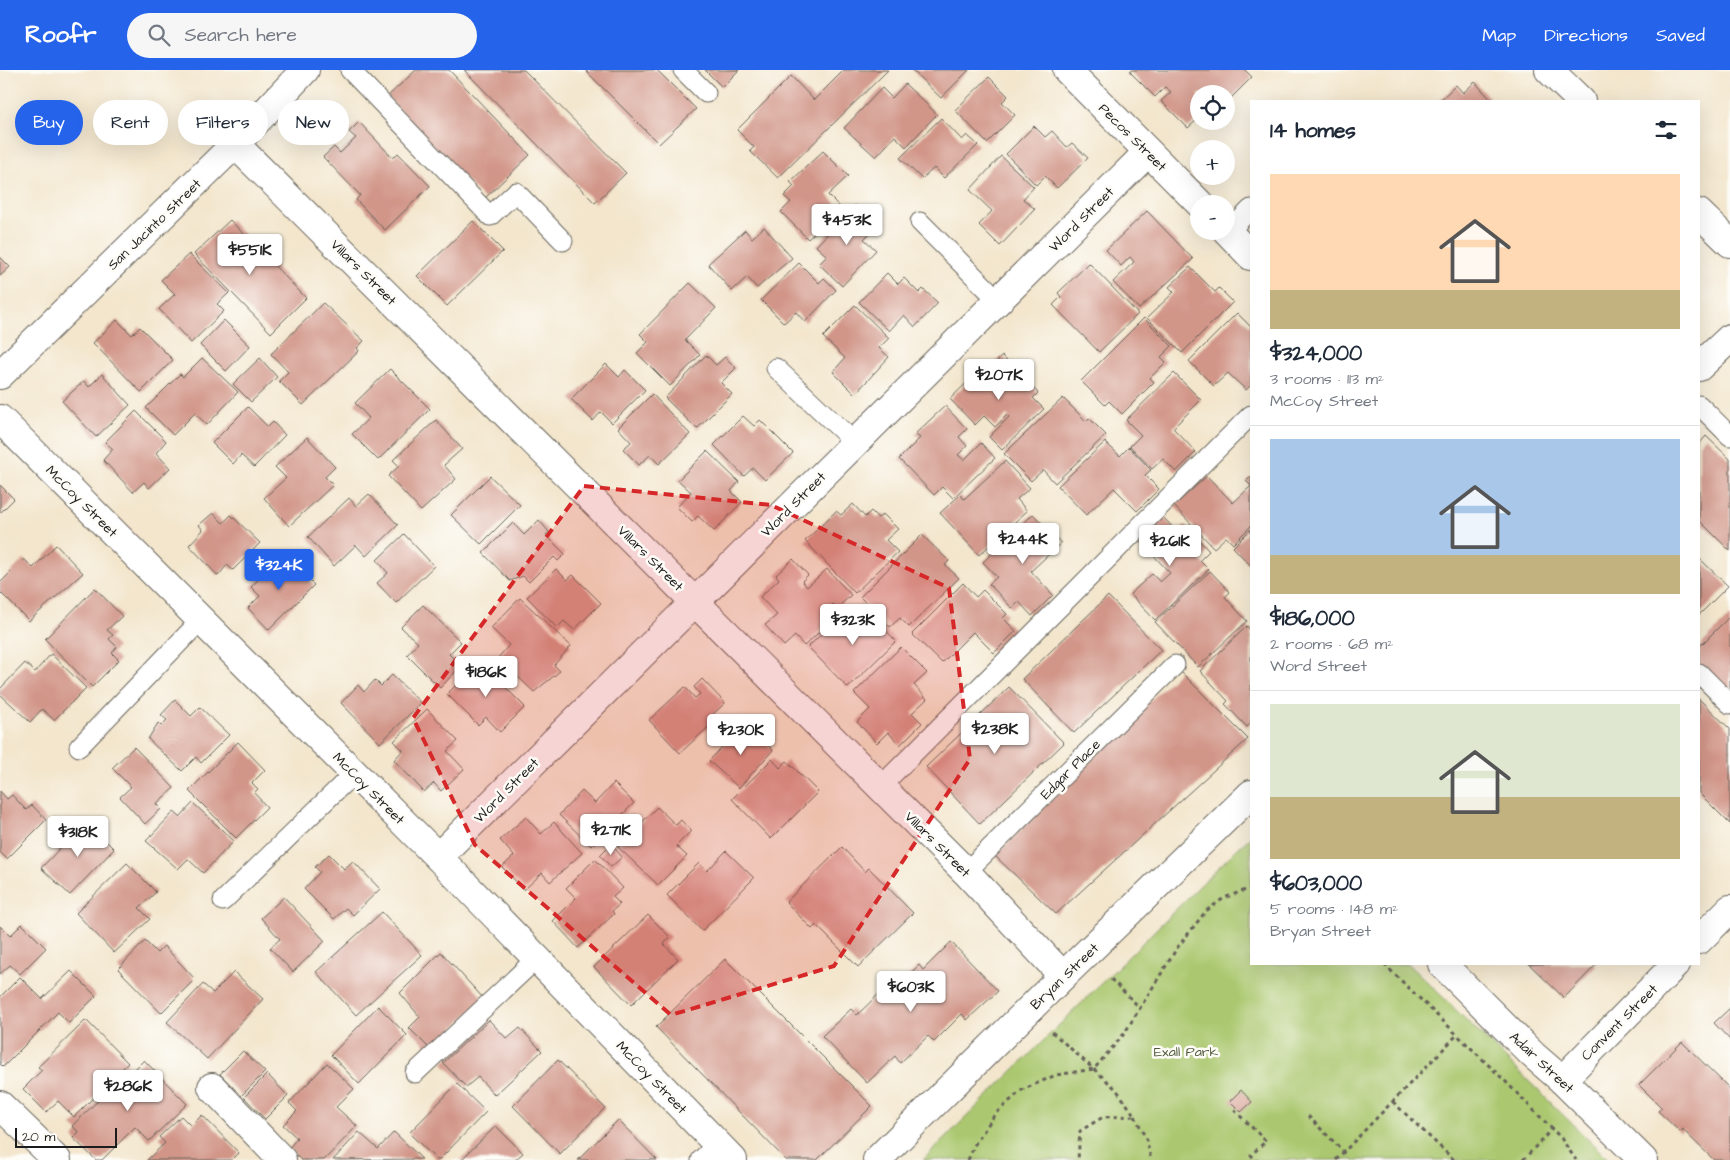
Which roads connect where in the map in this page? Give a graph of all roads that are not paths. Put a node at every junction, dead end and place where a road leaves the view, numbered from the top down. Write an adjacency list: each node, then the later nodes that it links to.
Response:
1 (305, 70): 8 (street, San Jacinto Street)
2 (350, 70): 18 (lane)
3 (683, 70): 6 (lane)
4 (1067, 70): 11 (street, Pecos Street)
5 (1548, 70): 7 (street)
6 (706, 93)
7 (1580, 100)
8 (268, 109)
9 (234, 145): 25 (street, San Jacinto Street)
10 (236, 145): 31 (street, Villars Street)
11 (1148, 152): 12 (street, Pecos Street); 21 (street, Word Street)
12 (1191, 195)
13 (1250, 210): 16 (lane)
14 (1700, 214): 19 (street)
15 (920, 222): 21 (lane)
16 (1235, 224)
17 (1235, 239): 20 (street)
18 (563, 241)
19 (1730, 243)
20 (1250, 255)
21 (998, 301): 30 (street, Word Street)
22 (1730, 338): 23 (street)
23 (1700, 366)
24 (776, 368): 30 (lane)
25 (0, 375)
26 (1700, 406): 29 (lane)
27 (1250, 416): 38 (lane)
28 (0, 419): 32 (street, McCoy Street)
29 (1730, 436)
30 (854, 443): 31 (street, Word Street)
31 (695, 602): 38 (street, Villars Street); 40 (street, Word Street)
32 (201, 620): 36 (lane); 37 (street, McCoy Street)
33 (1175, 666): 41 (lane, Edgar Place)
34 (1700, 674): 35 (lane)
35 (1730, 704)
36 (79, 747)
37 (354, 772): 40 (street, McCoy Street); 42 (lane)
38 (880, 787): 41 (street, Villars Street)
39 (1250, 795): 48 (street, Bryan Street)
40 (438, 857): 45 (street, McCoy Street)
41 (966, 872): 48 (street, Villars Street)
42 (224, 901)
43 (1730, 909): 44 (street)
44 (1700, 939)
45 (536, 959): 49 (lane); 53 (street, McCoy Street)
46 (1443, 965): 50 (street, Adair Street)
47 (1675, 965): 50 (street, Convent Street)
48 (1063, 976): 56 (street, Bryan Street)
49 (415, 1073)
50 (1562, 1080): 57 (street, Adair Street)
51 (212, 1087): 55 (street)
52 (0, 1105): 54 (street)
53 (717, 1155)
54 (53, 1159)
55 (282, 1160)
56 (878, 1160)
57 (1643, 1160)

